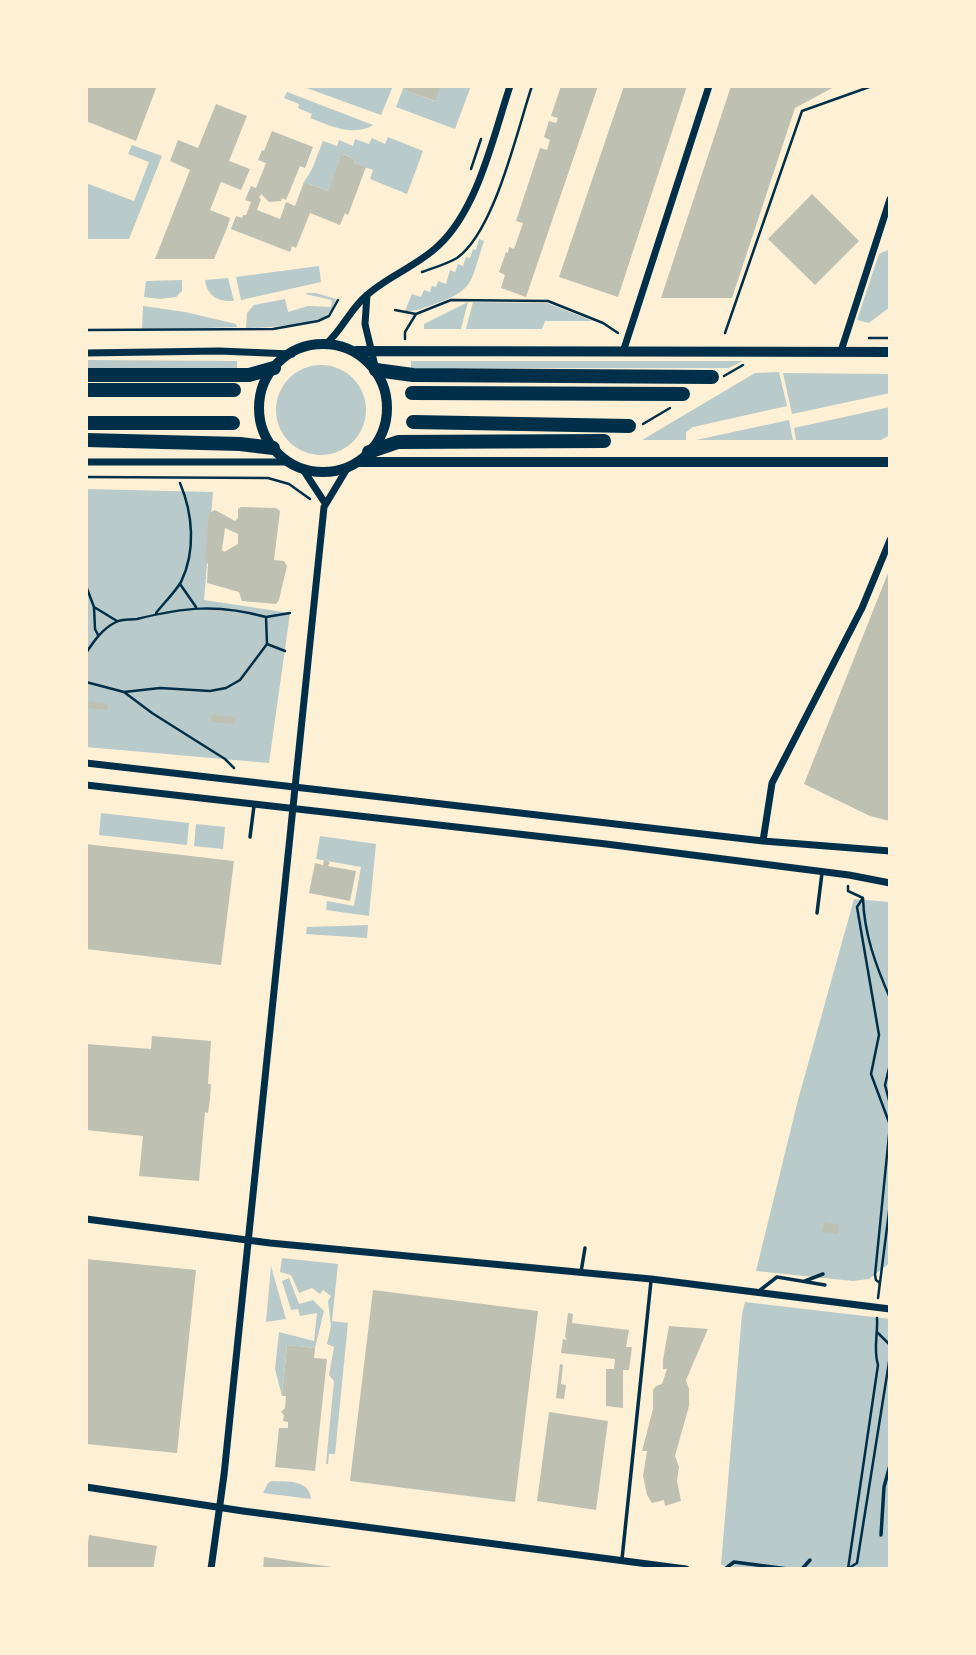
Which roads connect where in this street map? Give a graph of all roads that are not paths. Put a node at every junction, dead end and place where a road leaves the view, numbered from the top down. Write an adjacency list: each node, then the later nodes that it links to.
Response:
1 (510, 86): 4 (street)
2 (709, 86): 10 (street)
3 (890, 199): 8 (street)
4 (367, 294): 5 (street); 7 (street)
5 (326, 344): 6 (main road); 12 (main road)
6 (356, 351): 7 (main road); 14 (main road)
7 (372, 351): 10 (main road); 14 (street)
8 (841, 351): 10 (main road); 11 (main road)
9 (86, 352): 12 (street)
10 (623, 352)
11 (890, 352)
12 (292, 354): 13 (main road)
13 (274, 368): 15 (highway); 27 (main road)
14 (376, 370): 16 (highway); 28 (main road)
15 (86, 375)
16 (712, 377)
17 (86, 390): 18 (highway)
18 (234, 390)
19 (412, 393): 20 (highway)
20 (683, 394)
21 (413, 422): 24 (highway)
22 (233, 423): 23 (highway)
23 (86, 424)
24 (629, 426)
25 (86, 440): 27 (highway)
26 (604, 441): 28 (highway)
27 (273, 448): 30 (main road)
28 (358, 460): 31 (main road); 32 (main road); 33 (street)
29 (86, 462): 30 (street)
30 (288, 462): 32 (main road)
31 (890, 462)
32 (302, 468): 33 (street)
33 (325, 503): 37 (street)
34 (890, 540): 41 (street)
35 (86, 763): 37 (street)
36 (86, 785): 38 (street)
37 (296, 786): 39 (street); 41 (street)
38 (254, 804): 39 (street); 40 (lane)
39 (293, 808): 43 (street); 47 (street)
40 (250, 837)
41 (763, 841): 42 (street)
42 (890, 851)
43 (823, 872): 44 (street); 45 (lane)
44 (890, 883)
45 (817, 912)
46 (86, 1219): 47 (street)
47 (248, 1240): 49 (street); 58 (street)
48 (585, 1248): 49 (lane)
49 (581, 1272): 51 (street)
50 (823, 1274): 52 (lane)
51 (652, 1279): 54 (street); 61 (lane)
52 (804, 1282): 53 (lane); 54 (lane)
53 (825, 1285)
54 (758, 1292): 55 (street)
55 (890, 1309)
56 (890, 1465): 59 (lane)
57 (86, 1488): 58 (street)
58 (220, 1507): 61 (street); 62 (street)
59 (881, 1535)
60 (810, 1560): 66 (lane)
61 (622, 1561): 63 (street)
62 (211, 1569)
63 (686, 1569)
64 (725, 1569): 65 (lane)
65 (788, 1569)
66 (802, 1569)

